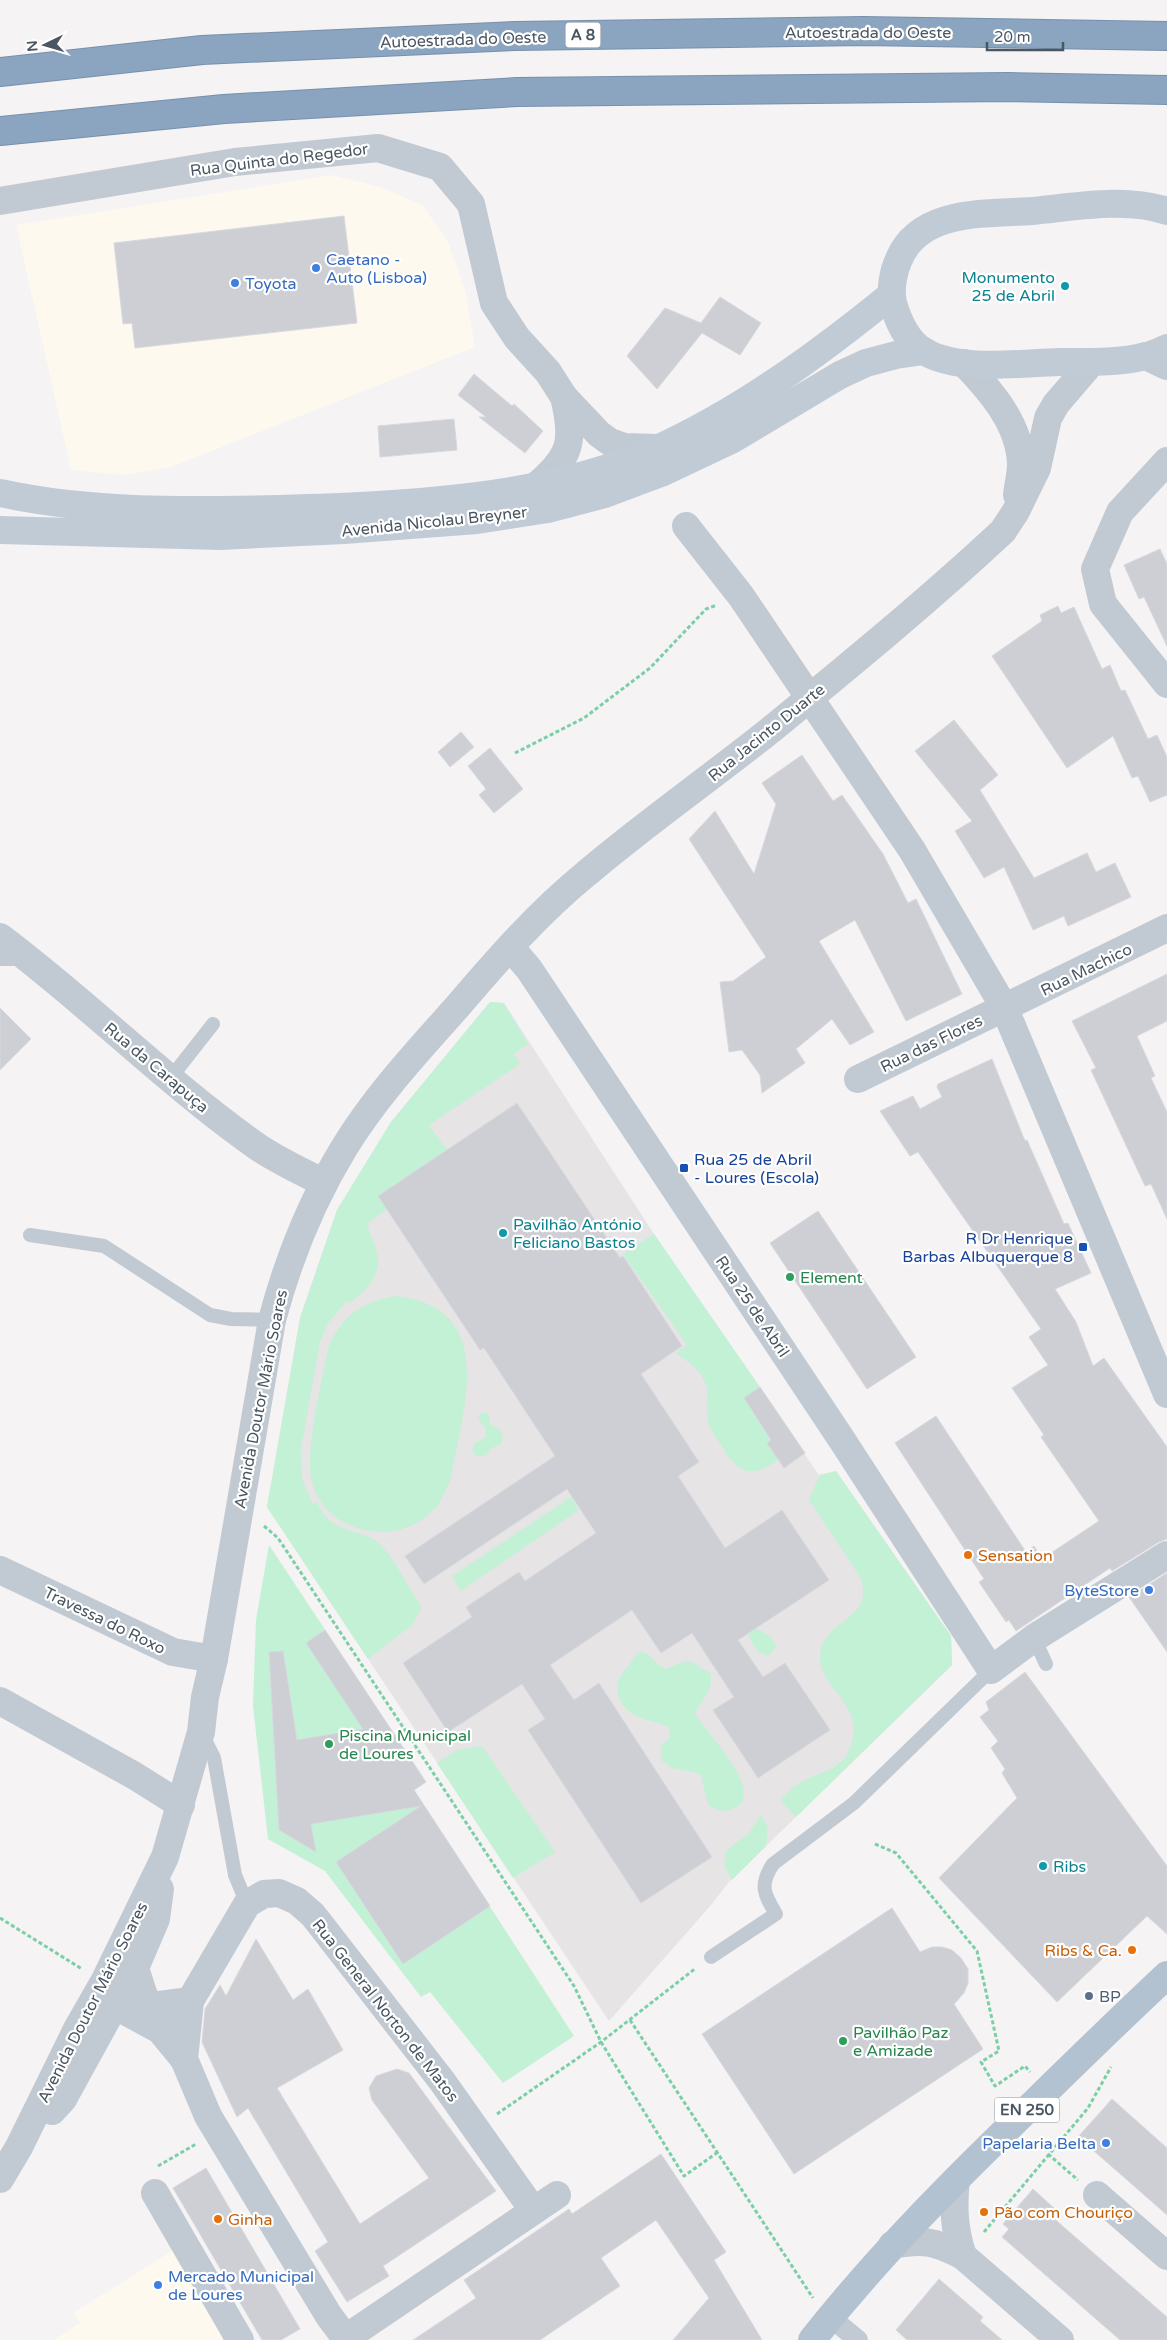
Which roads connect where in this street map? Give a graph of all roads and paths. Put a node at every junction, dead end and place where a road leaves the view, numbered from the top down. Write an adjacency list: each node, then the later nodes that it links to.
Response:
1 (1167, 36): 2 (highway, Autoestrada do Oeste / A 8)
2 (0, 72)
3 (1167, 90): 4 (highway)
4 (0, 131)
5 (0, 201): 12 (street, Rua Quinta do Regedor)
6 (1167, 211): 7 (main road, Avenida Nicolau Breyner)
7 (891, 295): 8 (main road, Avenida Nicolau Breyner); 13 (main road, Avenida Nicolau Breyner)
8 (924, 351): 11 (main road, Avenida Nicolau Breyner); 19 (main road, Avenida Nicolau Breyner)
9 (1160, 357): 10 (main road, Avenida Nicolau Breyner)
10 (1092, 362): 11 (main road, Avenida Nicolau Breyner); 17 (street, Rua Jacinto Duarte)
11 (964, 363): 17 (street, Rua Jacinto Duarte)
12 (564, 397): 13 (street, Rua Quinta do Regedor); 15 (street, Rua Quinta do Regedor)
13 (658, 448): 15 (main road, Avenida Nicolau Breyner)
14 (1167, 461): 21 (street)
15 (536, 486): 16 (main road, Avenida Nicolau Breyner)
16 (0, 493)
17 (1016, 511): 22 (street, Rua Jacinto Duarte)
18 (686, 526): 20 (street)
19 (0, 530)
20 (740, 596): 22 (street); 23 (path)
21 (1167, 684)
22 (809, 697): 26 (street, Rua Jacinto Duarte); 29 (street)
23 (515, 753)
24 (1167, 928): 29 (street, Rua Machico)
25 (0, 936): 28 (street, Rua da Carapuça)
26 (510, 947): 33 (street, Avenida Doutor Mário Soares); 43 (street, Rua 25 de Abril)
27 (0, 959): 28 (lane)
28 (30, 959): 32 (street, Rua da Carapuça)
29 (1004, 1007): 31 (street, Rua das Flores); 36 (street)
30 (213, 1024): 32 (lane)
31 (858, 1079)
32 (169, 1080): 33 (street, Rua da Carapuça)
33 (324, 1183): 35 (street, Avenida Doutor Mário Soares)
34 (30, 1234): 35 (lane)
35 (272, 1320): 41 (street, Avenida Doutor Mário Soares)
36 (1167, 1394)
37 (258, 1520): 59 (path)
38 (1167, 1555): 40 (street)
39 (0, 1570): 41 (street, Travessa do Roxo)
40 (1034, 1638): 42 (lane); 43 (street)
41 (214, 1659): 45 (street, Avenida Doutor Mário Soares)
42 (1046, 1664)
43 (991, 1670): 51 (lane)
44 (0, 1701): 46 (street)
45 (201, 1732): 46 (street, Avenida Doutor Mário Soares); 49 (lane)
46 (180, 1805): 48 (street, Avenida Doutor Mário Soares)
47 (875, 1844): 62 (path)
48 (165, 1857): 52 (street, Avenida Doutor Mário Soares); 54 (street, Avenida Doutor Mário Soares)
49 (247, 1904): 55 (street); 63 (street, Rua General Norton de Matos)
50 (0, 1918): 54 (path)
51 (711, 1956): 58 (path)
52 (135, 1968): 56 (street, Avenida Doutor Mário Soares); 57 (street)
53 (1167, 1975): 62 (main road, EN 250)
54 (105, 1980): 56 (street, Avenida Doutor Mário Soares)
55 (190, 2001): 57 (street); 60 (street)
56 (102, 2006): 60 (street); 68 (street, Avenida Doutor Mário Soares)
57 (152, 2006): 60 (street)
58 (630, 2020): 59 (path); 65 (path)
59 (600, 2042): 63 (path); 65 (path)
60 (184, 2059): 64 (street)
61 (1112, 2065): 66 (path)
62 (1046, 2091): 69 (main road, EN 250)
63 (475, 2126): 73 (street, Rua General Norton de Matos)
64 (218, 2132): 67 (path); 78 (street)
65 (718, 2152): 77 (path)
66 (1048, 2154): 72 (path); 75 (path)
67 (157, 2167)
68 (0, 2179)
69 (956, 2180): 74 (main road, EN 250); 75 (street)
70 (155, 2194): 79 (street)
71 (557, 2195): 73 (street)
72 (1097, 2195): 76 (street)
73 (533, 2210): 78 (street)
74 (892, 2245): 75 (street); 77 (main road, EN 250)
75 (964, 2256): 82 (street)
76 (1167, 2256)
77 (823, 2310): 80 (main road, EN 250); 81 (street)
78 (345, 2339)
79 (240, 2340)
80 (812, 2340)
81 (858, 2340)
82 (1060, 2340)

